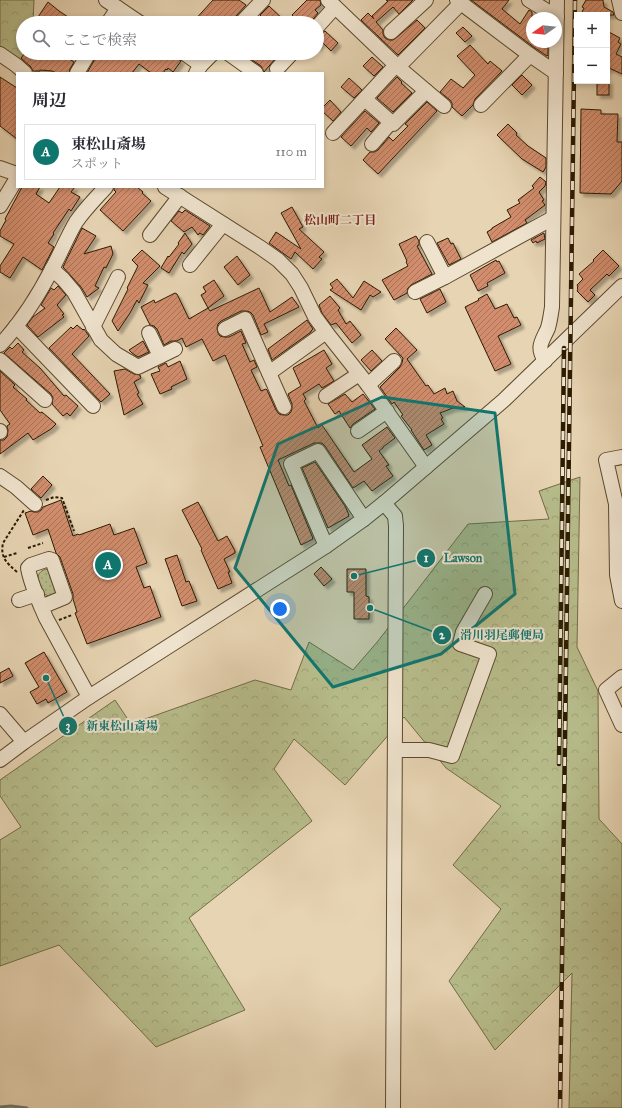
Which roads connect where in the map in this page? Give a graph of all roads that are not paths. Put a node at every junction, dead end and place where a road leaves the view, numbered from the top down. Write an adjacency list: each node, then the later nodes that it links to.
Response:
1 (264, 0): 14 (street)
2 (426, 0): 16 (street)
3 (529, 0): 9 (street)
4 (557, 0): 10 (street)
5 (619, 0): 11 (street)
6 (459, 2): 19 (street); 25 (street)
7 (112, 4): 12 (street); 13 (street)
8 (331, 4): 15 (street); 25 (street)
9 (549, 12)
10 (557, 12)
11 (622, 12)
12 (109, 16)
13 (130, 16)
14 (248, 16)
15 (324, 16)
16 (391, 32)
17 (556, 48): 31 (street)
18 (0, 54): 28 (street)
19 (530, 55): 31 (street); 34 (street)
20 (84, 60): 29 (street)
21 (189, 60): 27 (street)
22 (207, 60): 27 (street)
23 (238, 60): 30 (street)
24 (285, 60): 26 (street)
25 (397, 66): 32 (street); 33 (street)
26 (277, 69)
27 (197, 71)
28 (24, 72)
29 (77, 72)
30 (255, 72)
31 (556, 73): 46 (street)
32 (426, 90): 35 (street); 36 (street)
33 (365, 99): 36 (street); 37 (street)
34 (481, 105)
35 (444, 106)
36 (392, 122): 38 (street)
37 (333, 132)
38 (372, 144)
39 (0, 168): 40 (street)
40 (16, 174)
41 (16, 180): 45 (street)
42 (105, 188): 51 (street)
43 (167, 188): 44 (street)
44 (180, 196): 47 (street); 48 (street)
45 (0, 206)
46 (553, 218): 53 (street); 65 (street)
47 (223, 224): 50 (street); 59 (street)
48 (150, 235)
49 (427, 242): 53 (street)
50 (190, 265)
51 (52, 269): 56 (street); 57 (street)
52 (118, 277): 57 (street)
53 (446, 277): 55 (street)
54 (622, 286): 65 (street)
55 (415, 292)
56 (16, 326): 61 (street); 72 (street)
57 (93, 327): 63 (street)
58 (225, 329): 67 (street)
59 (326, 332): 67 (street); 68 (street)
60 (149, 333): 63 (street)
61 (0, 345)
62 (175, 349): 63 (street)
63 (160, 356)
64 (0, 360): 71 (street)
65 (545, 360): 77 (street)
66 (394, 361): 69 (street)
67 (269, 373): 73 (street)
68 (359, 374): 69 (street); 70 (street)
69 (368, 385): 74 (street)
70 (326, 396)
71 (45, 400)
72 (93, 406)
73 (284, 407)
74 (387, 411): 75 (street); 77 (street)
75 (358, 431)
76 (622, 457): 82 (street)
77 (426, 467): 79 (street)
78 (0, 476): 80 (street)
79 (384, 503): 81 (street); 92 (street)
80 (35, 504)
81 (364, 519): 83 (street); 83 (street)
82 (619, 545): 86 (street)
83 (326, 546): 88 (street)
84 (485, 594): 92 (street)
85 (18, 600): 88 (street)
86 (622, 600)
87 (622, 677): 90 (street)
88 (90, 697): 91 (street)
89 (0, 714): 91 (street)
90 (622, 725)
91 (24, 742): 93 (street)
92 (395, 750): 94 (street)
93 (0, 760)
94 (393, 1108)

